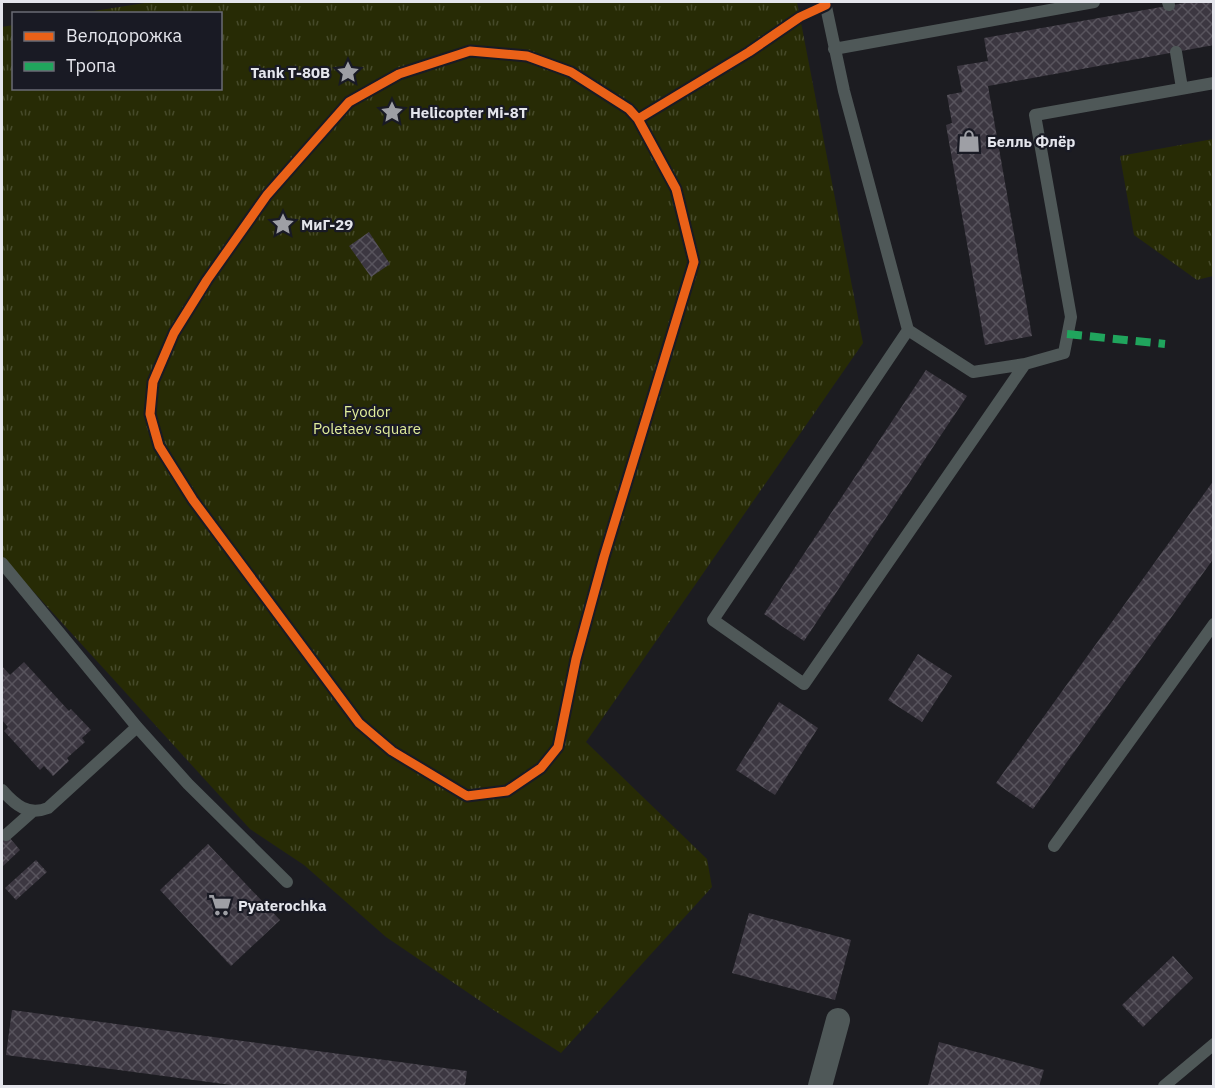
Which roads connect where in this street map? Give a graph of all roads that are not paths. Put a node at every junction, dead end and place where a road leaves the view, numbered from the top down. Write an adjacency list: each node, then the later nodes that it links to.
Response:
1 (825, 2): 3 (lane)
2 (1094, 2): 3 (lane)
3 (834, 49): 7 (lane)
4 (1176, 52): 6 (lane)
5 (1214, 83): 6 (lane)
6 (1182, 88): 8 (lane)
7 (908, 330): 8 (lane); 8 (lane)
8 (1025, 364)
9 (2, 563): 11 (lane)
10 (1214, 624): 15 (lane)
11 (137, 727): 13 (lane); 16 (lane)
12 (2, 790): 13 (lane)
13 (33, 811): 14 (lane)
14 (6, 835)
15 (1054, 846)
16 (287, 882)
17 (838, 1020): 19 (street)
18 (1214, 1044): 20 (lane)
19 (820, 1086)
20 (1164, 1086)

